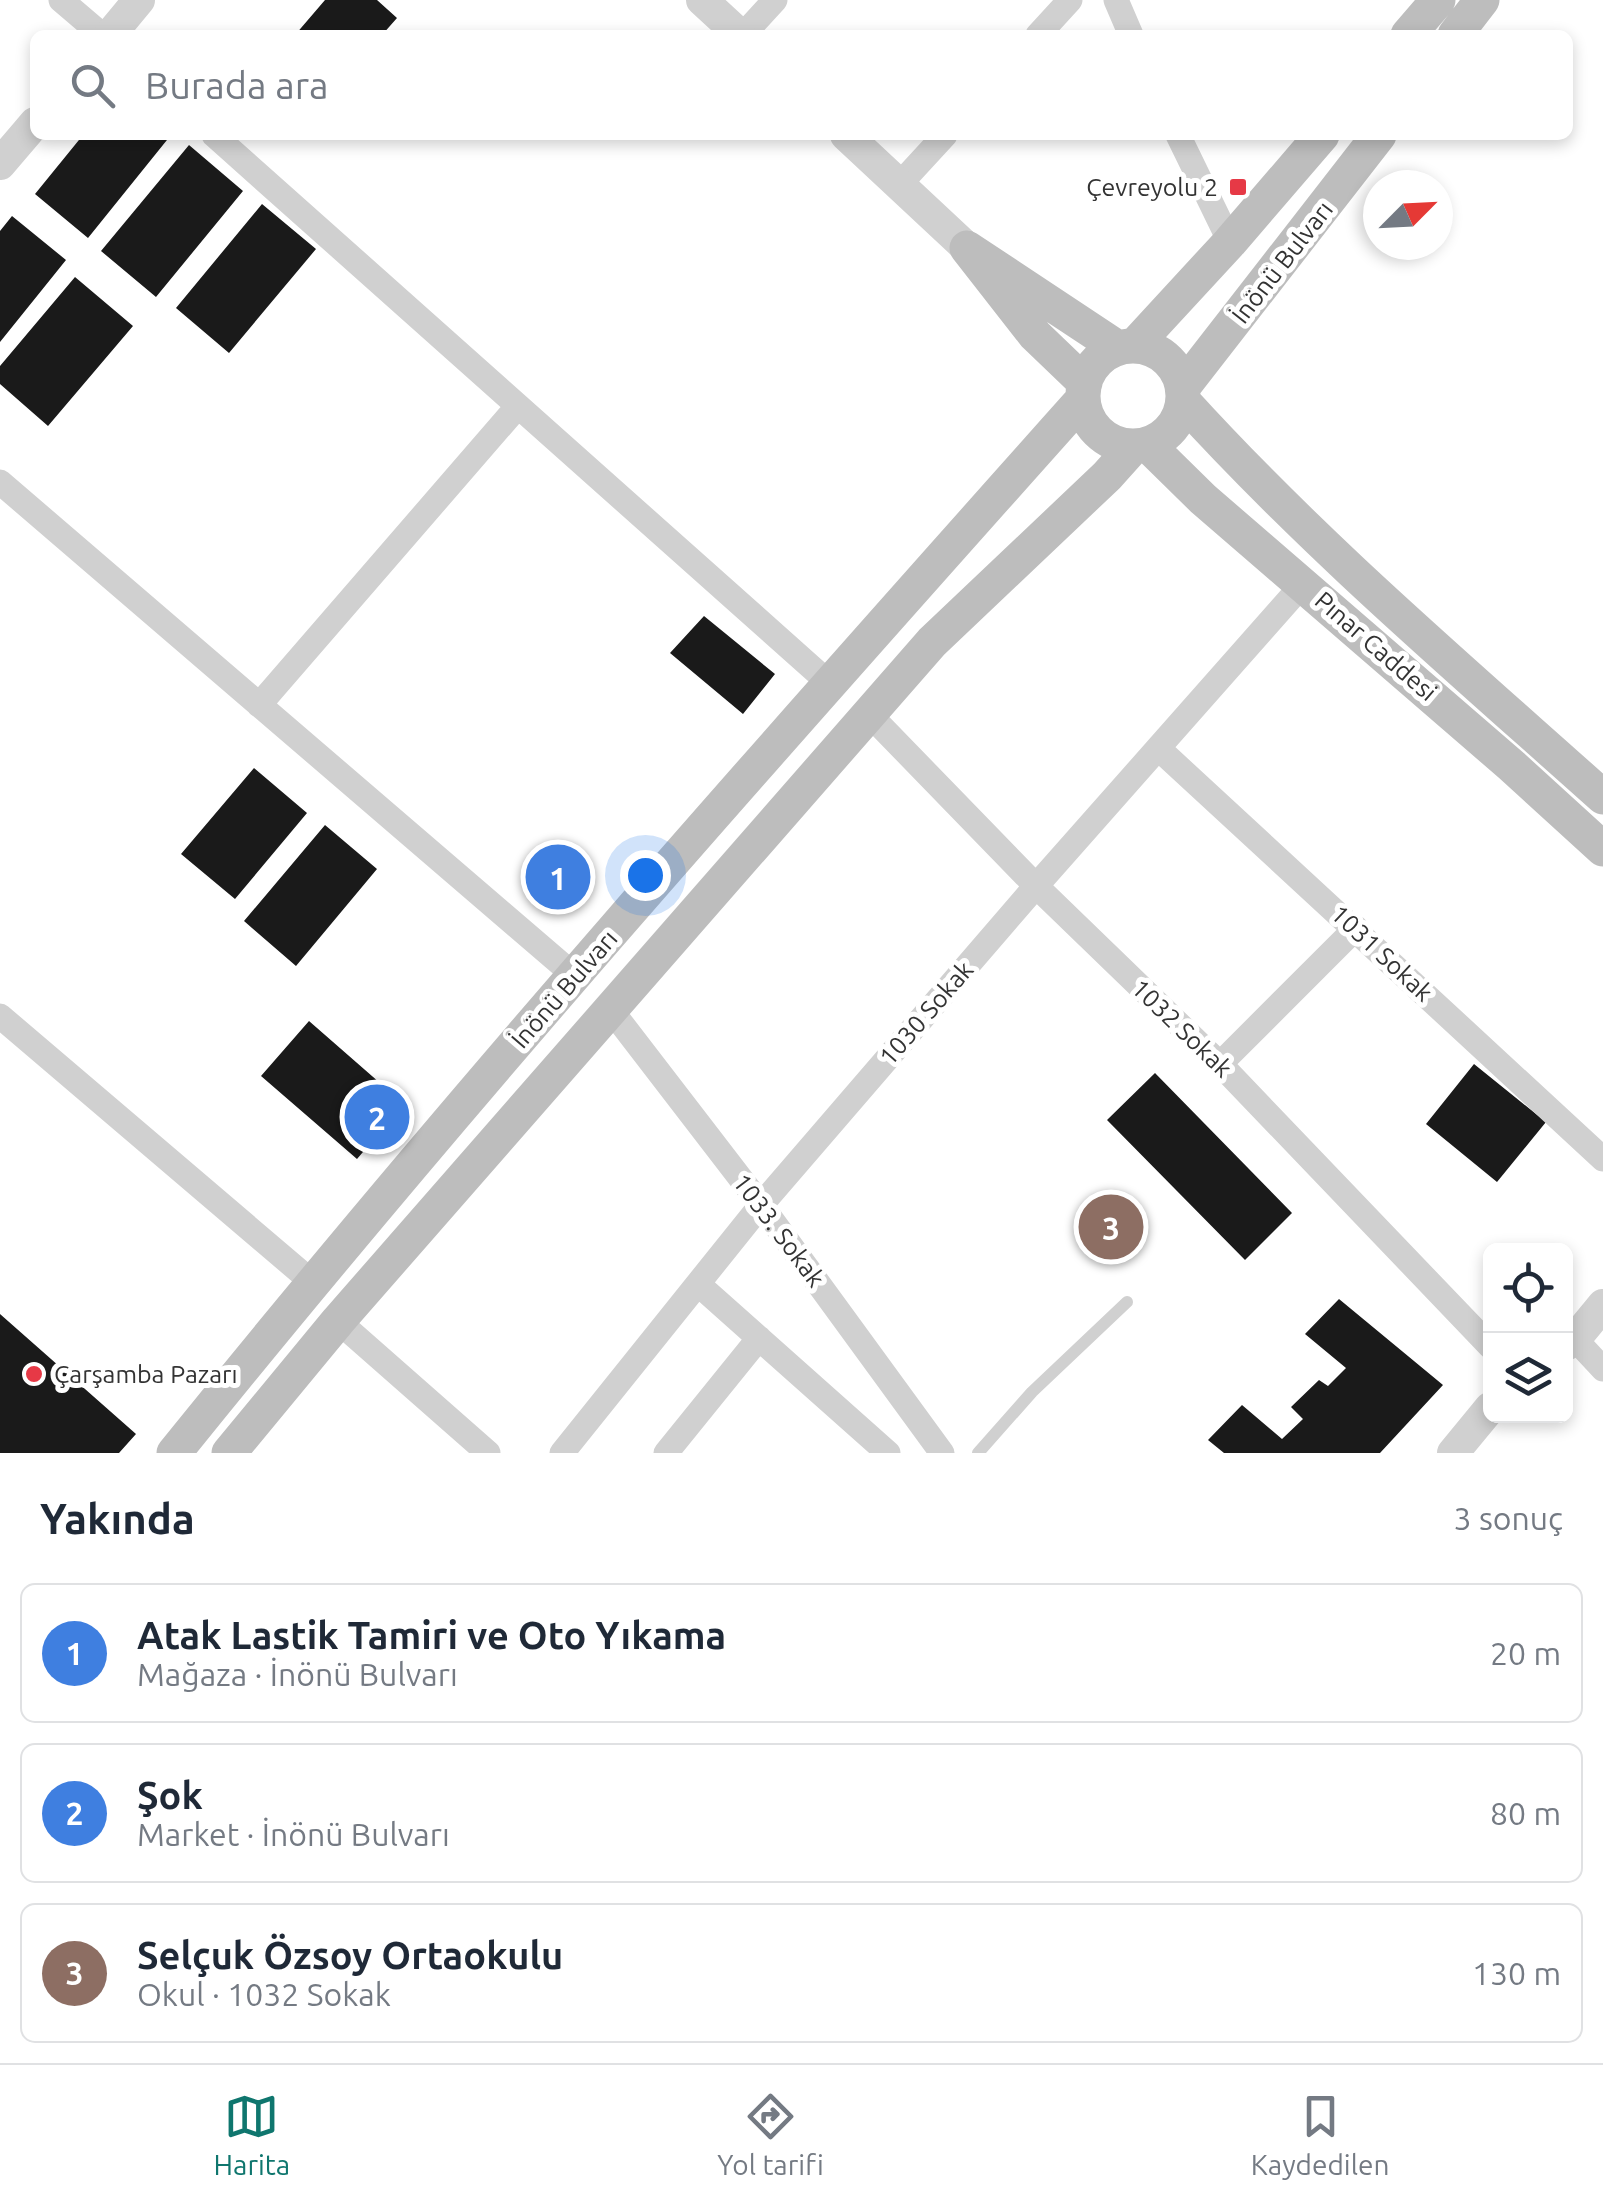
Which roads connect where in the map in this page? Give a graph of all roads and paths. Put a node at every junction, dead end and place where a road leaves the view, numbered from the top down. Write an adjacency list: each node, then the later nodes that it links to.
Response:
1 (62, 0): 9 (street)
2 (140, 0): 10 (street)
3 (702, 0): 11 (street)
4 (775, 0): 12 (street)
5 (1070, 0): 13 (street)
6 (1116, 0): 14 (street)
7 (1438, 0): 15 (main road)
8 (1482, 0): 16 (main road)
9 (96, 30)
10 (114, 30)
11 (736, 30)
12 (747, 30)
13 (1043, 30)
14 (1129, 30)
15 (1412, 30)
16 (1459, 30)
17 (30, 129): 24 (street)
18 (220, 140): 31 (street)
19 (851, 140): 25 (street)
20 (940, 140): 25 (street)
21 (1180, 140): 26 (street)
22 (1318, 140): 26 (main road, İnönü Bulvarı)
23 (1375, 140): 30 (main road, İnönü Bulvarı)
24 (0, 164)
25 (899, 184): 27 (street)
26 (1230, 242): 28 (main road, İnönü Bulvarı)
27 (967, 248): 28 (main road); 29 (main road)
28 (1126, 346): 29 (main road); 30 (main road)
29 (1084, 391): 32 (main road); 35 (main road, İnönü Bulvarı)
30 (1183, 394): 32 (main road); 39 (main road, Pınar Caddesi)
31 (518, 406): 35 (street); 36 (street)
32 (1140, 446): 34 (main road, Pınar Caddesi); 37 (main road, İnönü Bulvarı)
33 (0, 482): 36 (street)
34 (1304, 583): 38 (street, 1030 Sokak); 40 (main road, Pınar Caddesi)
35 (829, 684): 43 (main road, İnönü Bulvarı)
36 (259, 705): 43 (street)
37 (869, 714): 41 (street, 1032 Sokak); 44 (main road, İnönü Bulvarı)
38 (1159, 749): 41 (street, 1030 Sokak); 42 (street, 1031 Sokak)
39 (1603, 797)
40 (1603, 849)
41 (1036, 886): 46 (street, 1032 Sokak); 48 (street, 1030 Sokak)
42 (1356, 928): 46 (street); 47 (street, 1031 Sokak)
43 (575, 976): 44 (main road); 49 (main road, İnönü Bulvarı)
44 (611, 1010): 48 (street, 1033. Sokak); 53 (main road, İnönü Bulvarı)
45 (0, 1016): 49 (street)
46 (1220, 1064): 55 (street, 1032 Sokak)
47 (1603, 1159)
48 (761, 1205): 50 (street, 1030 Sokak); 66 (street, 1033. Sokak)
49 (312, 1282): 53 (main road); 60 (main road, İnönü Bulvarı)
50 (698, 1284): 54 (street); 63 (street, 1030 Sokak)
51 (1127, 1302): 67 (lane)
52 (1603, 1304): 56 (street)
53 (338, 1322): 61 (main road, İnönü Bulvarı); 62 (street)
54 (759, 1338): 64 (street); 65 (street)
55 (1483, 1339)
56 (1573, 1339)
57 (1573, 1344): 58 (street)
58 (1603, 1369)
59 (1483, 1417): 68 (street)
60 (174, 1453)
61 (229, 1453)
62 (488, 1453)
63 (562, 1453)
64 (666, 1453)
65 (888, 1453)
66 (942, 1453)
67 (978, 1453)
68 (1453, 1453)

